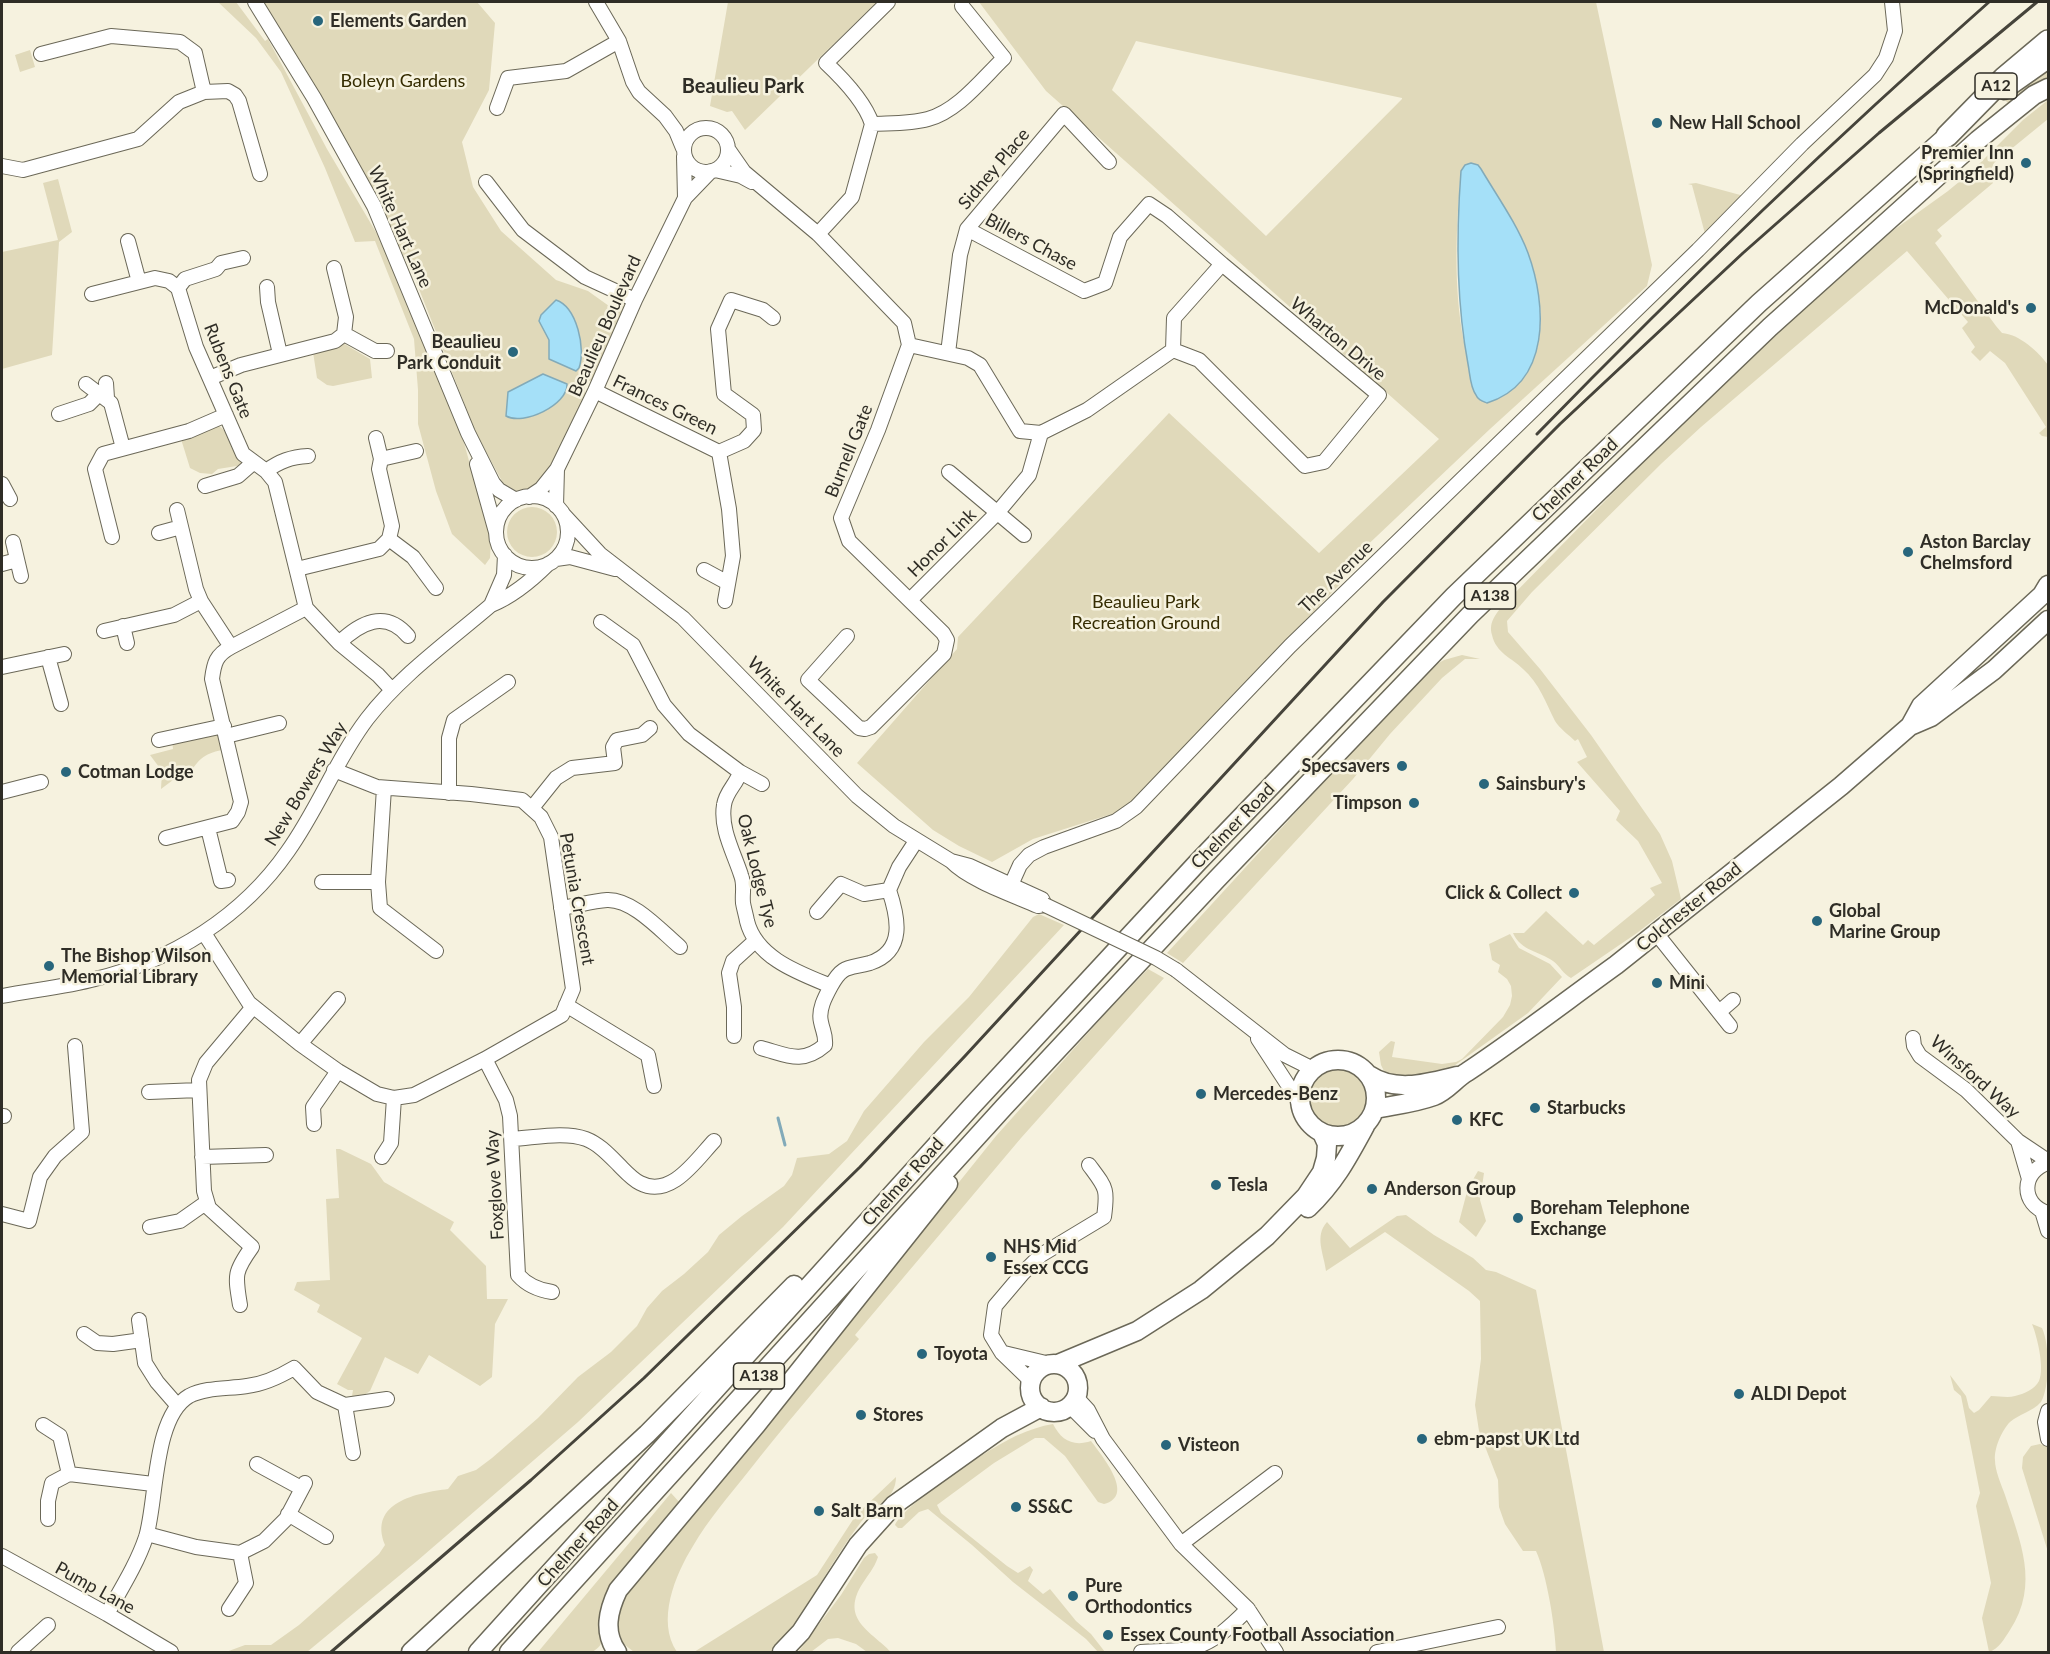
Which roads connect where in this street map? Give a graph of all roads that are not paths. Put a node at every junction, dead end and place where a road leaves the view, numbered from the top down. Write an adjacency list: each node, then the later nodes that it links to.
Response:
1 (251, 2): 7 (street, White Hart Lane)
2 (255, 2): 7 (street, White Hart Lane)
3 (596, 2): 9 (street)
4 (888, 2): 16 (street)
5 (1892, 2): 129 (street, The Avenue)
6 (962, 6): 16 (street)
7 (262, 14): 52 (street, White Hart Lane)
8 (2049, 40): 18 (highway, A12)
9 (619, 41): 14 (street); 15 (street)
10 (41, 54): 13 (street)
11 (2049, 59): 18 (main road, Chelmer Road / A138)
12 (2049, 88): 164 (main road, Chelmer Road / A138)
13 (204, 92): 22 (street); 24 (street)
14 (498, 108)
15 (665, 116): 17 (street); 20 (street)
16 (872, 124): 29 (street)
17 (701, 128): 19 (street); 20 (street)
18 (1947, 136): 163 (main road, Chelmer Road / A138)
19 (728, 149): 23 (street); 26 (street)
20 (683, 152): 23 (street); 27 (street, Beaulieu Boulevard)
21 (1109, 162): 28 (street, Sidney Place)
22 (2, 166)
23 (713, 171): 26 (street); 27 (street, Beaulieu Boulevard)
24 (260, 174)
25 (486, 182): 38 (street)
26 (759, 186): 29 (street)
27 (685, 198): 38 (street, Beaulieu Boulevard)
28 (967, 229): 32 (street, Billers Chase); 44 (street, Sidney Place)
29 (818, 234): 41 (street)
30 (128, 241): 34 (street)
31 (243, 258): 36 (street)
32 (1222, 264): 42 (street); 42 (street, Wharton Drive)
33 (334, 268): 40 (street)
34 (139, 282): 36 (street); 37 (street)
35 (267, 287): 45 (street)
36 (178, 288): 46 (street, Rubens Gate)
37 (93, 294)
38 (635, 300): 49 (street, Beaulieu Boulevard)
39 (773, 318): 57 (street, Frances Green)
40 (344, 334): 43 (street); 45 (street)
41 (909, 345): 44 (street); 89 (street, Burnell Gate)
42 (1173, 350): 53 (street)
43 (387, 351)
44 (948, 353): 53 (street)
45 (280, 354): 46 (street)
46 (210, 378): 51 (street, Rubens Gate)
47 (86, 384): 48 (street)
48 (104, 391): 50 (street); 55 (street)
49 (596, 391): 57 (street, Frances Green); 61 (street, Beaulieu Boulevard)
50 (59, 414)
51 (226, 415): 55 (street); 60 (street, Rubens Gate)
52 (468, 433): 66 (street, White Hart Lane); 75 (street, White Hart Lane)
53 (1041, 433): 70 (street, Honor Link)
54 (376, 438): 59 (street)
55 (123, 448): 74 (street)
56 (416, 451): 59 (street)
57 (719, 452): 86 (street, Frances Green)
58 (308, 456): 62 (street)
59 (381, 459): 76 (street)
60 (254, 462): 62 (street, Rubens Gate); 65 (street)
61 (557, 469): 66 (street, Beaulieu Boulevard); 69 (street, Beaulieu Boulevard)
62 (267, 471): 82 (street)
63 (949, 472): 70 (street, Honor Link)
64 (2, 484): 67 (street)
65 (205, 486)
66 (522, 498): 69 (street); 75 (street)
67 (10, 499)
68 (177, 510): 71 (street)
69 (560, 510): 80 (street); 83 (street, White Hart Lane)
70 (998, 512): 73 (street, Honor Link); 89 (street, Honor Link)
71 (181, 527): 72 (street); 90 (street)
72 (159, 532)
73 (1024, 535)
74 (112, 537)
75 (497, 537): 78 (street)
76 (389, 539): 82 (street); 88 (street)
77 (13, 542): 79 (street)
78 (505, 555): 80 (street); 92 (street, New Bowers Way)
79 (17, 560): 81 (street); 85 (street)
80 (552, 562): 83 (street, White Hart Lane); 92 (street, New Bowers Way)
81 (2, 564)
82 (297, 569): 93 (street)
83 (620, 570): 124 (street, White Hart Lane)
84 (705, 570): 86 (street)
85 (21, 576)
86 (728, 583): 91 (street, Frances Green)
87 (2049, 585): 110 (main road, Colchester Road)
88 (436, 588)
89 (910, 600): 99 (street, Burnell Gate)
90 (201, 601): 96 (street); 102 (street)
91 (725, 601)
92 (491, 605): 107 (street, New Bowers Way)
93 (306, 608): 101 (street); 102 (street)
94 (2049, 620): 110 (main road, Colchester Road)
95 (601, 622): 115 (street)
96 (123, 627): 97 (street); 100 (street)
97 (104, 631)
98 (408, 636): 101 (street)
99 (847, 636)
100 (127, 643)
101 (339, 643): 107 (street)
102 (231, 647): 112 (street)
103 (64, 654): 104 (street)
104 (48, 657): 105 (street); 108 (street)
105 (2, 667)
106 (508, 682): 120 (street)
107 (392, 690): 114 (street, New Bowers Way)
108 (62, 704)
109 (279, 723): 112 (street)
110 (1910, 726): 135 (main road, Colchester Road)
111 (650, 728): 121 (street)
112 (225, 731): 113 (street); 122 (street)
113 (159, 740)
114 (334, 770): 118 (street); 134 (street, New Bowers Way)
115 (740, 772): 117 (street); 136 (street, Oak Lodge Tye)
116 (41, 782): 119 (street)
117 (762, 784)
118 (384, 788): 120 (street); 128 (street)
119 (2, 792)
120 (449, 793): 121 (street)
121 (532, 808): 132 (street, Petunia Crescent)
122 (208, 828): 123 (street); 126 (street)
123 (166, 838)
124 (915, 841): 125 (street, White Hart Lane); 130 (street)
125 (951, 861): 129 (street, White Hart Lane); 131 (street, White Hart Lane)
126 (228, 880)
127 (322, 882): 128 (street)
128 (378, 882): 138 (street)
129 (1011, 885): 131 (street, White Hart Lane)
130 (889, 890): 133 (street); 139 (street)
131 (1045, 905): 147 (street, White Hart Lane, bridge)
132 (561, 908): 137 (street); 143 (street, Petunia Crescent)
133 (817, 912)
134 (204, 933): 140 (street, New Bowers Way); 144 (street)
135 (1656, 933): 145 (street); 157 (main road, Colchester Road)
136 (755, 940): 139 (street, Oak Lodge Tye); 148 (street, Oak Lodge Tye)
137 (680, 947)
138 (436, 951)
139 (831, 986): 152 (street)
140 (2, 996)
141 (338, 999): 150 (street)
142 (1733, 1000): 145 (street)
143 (566, 1005): 153 (street); 158 (street)
144 (253, 1007): 150 (street); 159 (street)
145 (1719, 1012): 146 (street)
146 (1730, 1026)
147 (1254, 1032): 154 (street, White Hart Lane); 162 (street, White Hart Lane)
148 (734, 1036)
149 (1913, 1038): 170 (street, Winsford Way)
150 (300, 1044): 155 (street)
151 (75, 1046): 179 (street)
152 (761, 1048)
153 (485, 1059): 161 (street); 168 (street, Foxglove Way)
154 (1313, 1069): 156 (main road); 162 (main road)
155 (338, 1071): 161 (street); 166 (street)
156 (1369, 1075): 157 (main road, Colchester Road); 165 (main road)
157 (1460, 1076): 165 (main road, Colchester Road)
158 (654, 1086)
159 (199, 1090): 160 (street); 172 (street)
160 (149, 1092)
161 (394, 1098): 173 (street)
162 (1300, 1105): 167 (main road)
163 (971, 1107): 217 (main road, Chelmer Road / A138); 221 (main road)
164 (1004, 1107): 218 (main road, Chelmer Road / A138); 222 (main road, A138)
165 (1371, 1116): 167 (main road); 182 (main road)
166 (314, 1124)
167 (1323, 1133): 182 (main road)
168 (512, 1139): 169 (street); 183 (street, Foxglove Way)
169 (714, 1141)
170 (2018, 1141): 174 (street, Winsford Way); 176 (street, Winsford Way)
171 (266, 1155): 172 (street)
172 (202, 1157): 177 (street)
173 (382, 1158)
174 (2049, 1162): 176 (street, Winsford Way)
175 (1089, 1165): 189 (street)
176 (2029, 1179): 178 (street, Winsford Way)
177 (207, 1202): 180 (street); 184 (street)
178 (2045, 1212): 181 (street, Winsford Way)
179 (2, 1214)
180 (150, 1227)
181 (2049, 1231)
182 (1267, 1236): 188 (main road)
183 (552, 1292)
184 (240, 1305)
185 (139, 1320): 187 (street)
186 (84, 1334): 187 (street)
187 (142, 1341): 195 (street)
188 (1104, 1344): 190 (main road); 191 (main road)
189 (1002, 1353): 190 (street); 192 (street)
190 (1054, 1364): 191 (main road); 192 (main road)
191 (1076, 1377): 194 (main road)
192 (1034, 1394): 194 (main road); 223 (main road)
193 (387, 1399): 196 (street)
194 (1073, 1402): 209 (street)
195 (177, 1405): 196 (street); 204 (street)
196 (345, 1405): 200 (street)
197 (2049, 1411): 199 (street)
198 (43, 1425): 203 (street)
199 (2049, 1439)
200 (353, 1453)
201 (257, 1464): 205 (street)
202 (1275, 1473): 209 (street)
203 (69, 1474): 204 (street); 206 (street)
204 (153, 1484): 207 (street)
205 (288, 1514): 208 (street); 210 (street)
206 (48, 1519)
207 (147, 1534): 210 (street); 214 (street)
208 (326, 1537)
209 (1181, 1544): 213 (street)
210 (240, 1553): 212 (street)
211 (2, 1556): 214 (street, Pump Lane)
212 (230, 1609)
213 (1248, 1609): 224 (street); 225 (street)
214 (107, 1614): 220 (street, Pump Lane)
215 (48, 1625): 219 (street)
216 (1498, 1627): 226 (street)
217 (481, 1648)
218 (513, 1649)
219 (18, 1653)
220 (171, 1653)
221 (411, 1653)
222 (617, 1653)
223 (782, 1653)
224 (1141, 1653)
225 (1276, 1653)
226 (1377, 1653)

